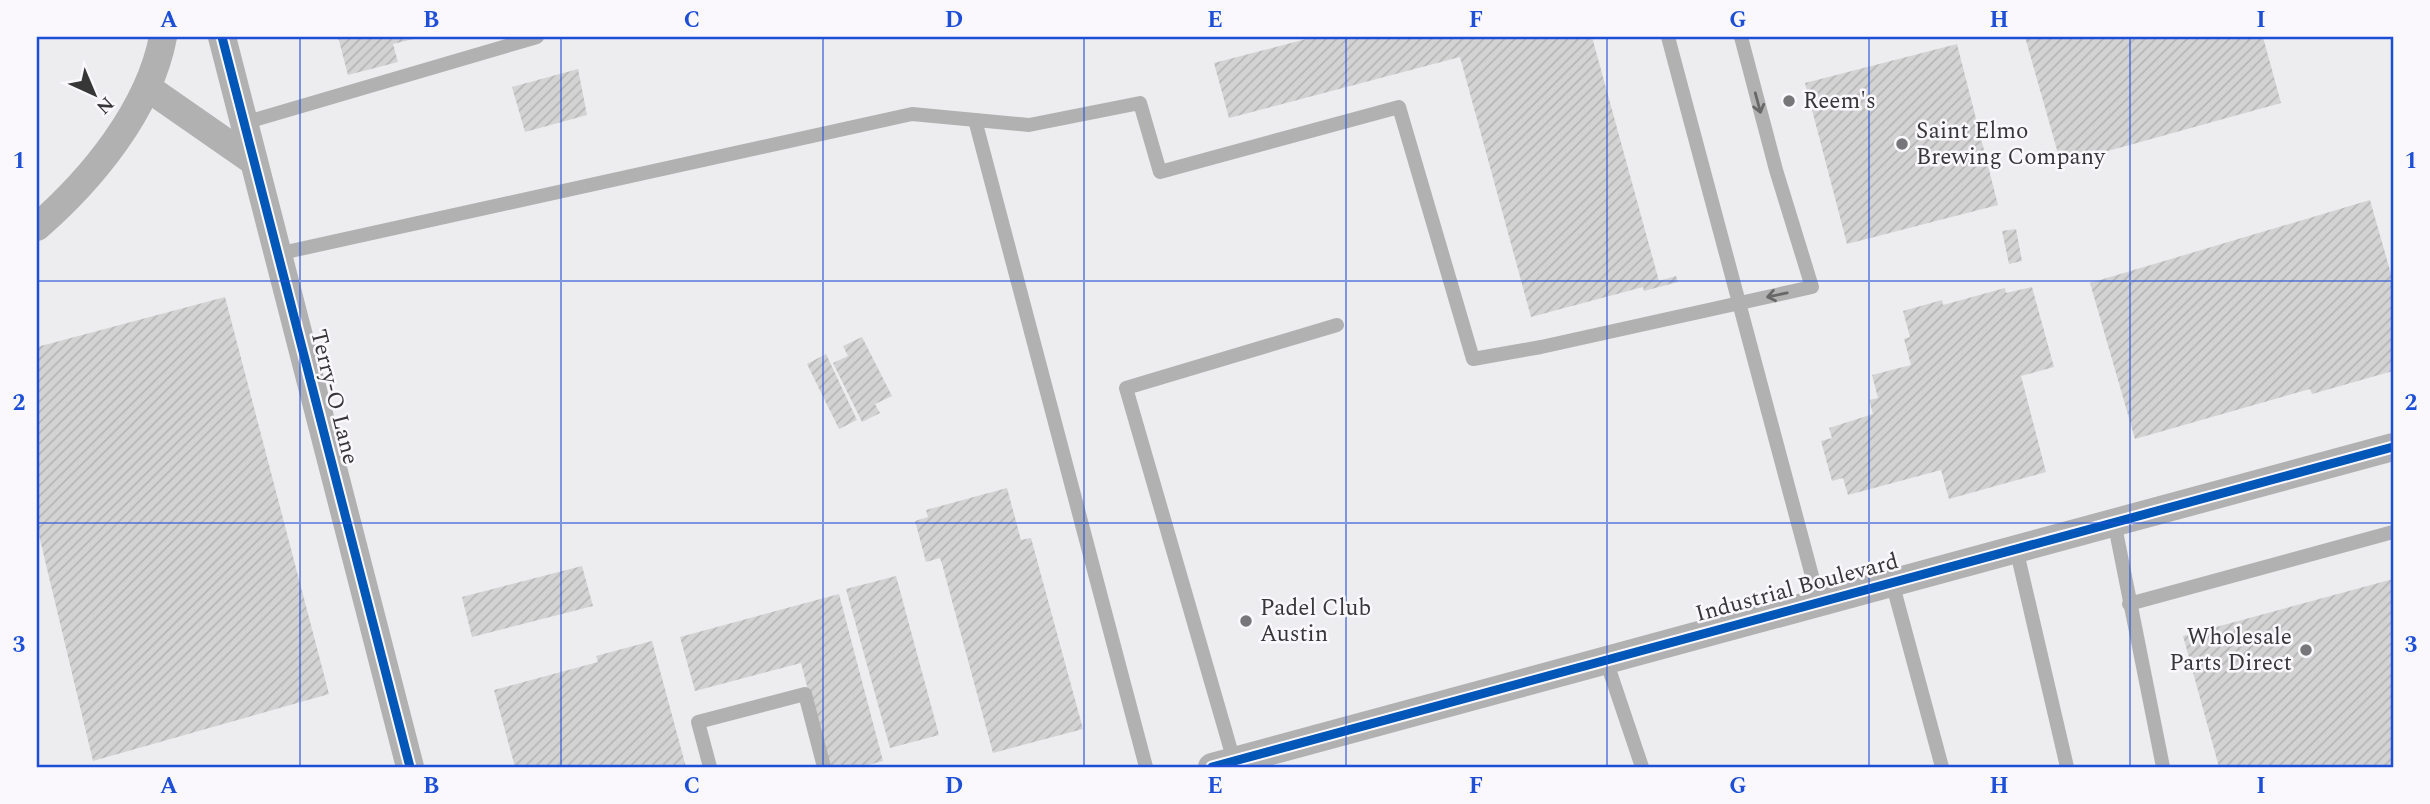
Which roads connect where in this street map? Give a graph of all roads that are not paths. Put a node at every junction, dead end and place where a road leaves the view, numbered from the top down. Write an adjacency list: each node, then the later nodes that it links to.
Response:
1 (163, 37): 6 (street)
2 (222, 37): 8 (street, Terry-O Lane)
3 (537, 37): 8 (lane)
4 (1668, 37): 12 (lane)
5 (1741, 37): 12 (lane, one-way to 12)
6 (148, 88): 9 (street); 10 (street)
7 (975, 120): 11 (lane); 12 (lane); 26 (lane)
8 (244, 122): 9 (street, Terry-O Lane)
9 (253, 160): 11 (street, Terry-O Lane)
10 (37, 227)
11 (277, 254): 23 (street, Terry-O Lane)
12 (1739, 303): 19 (lane)
13 (1337, 325): 22 (lane)
14 (2393, 447): 15 (street, Industrial Boulevard)
15 (2113, 521): 17 (street, Industrial Boulevard); 20 (lane)
16 (2393, 532): 20 (lane)
17 (2016, 548): 18 (street, Industrial Boulevard); 29 (lane)
18 (1892, 582): 19 (street, Industrial Boulevard); 28 (lane)
19 (1819, 602): 21 (street, Industrial Boulevard)
20 (2129, 604): 30 (lane)
21 (1605, 660): 22 (street, Industrial Boulevard); 27 (lane)
22 (1223, 764)
23 (410, 767)
24 (710, 767): 25 (lane)
25 (824, 767)
26 (1146, 767)
27 (1642, 767)
28 (1942, 767)
29 (2067, 767)
30 (2163, 767)

